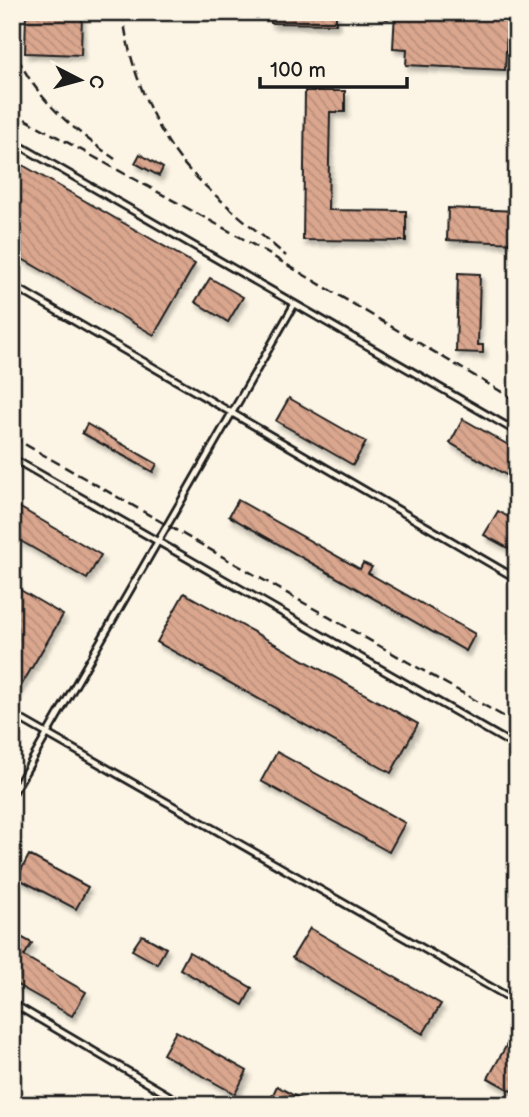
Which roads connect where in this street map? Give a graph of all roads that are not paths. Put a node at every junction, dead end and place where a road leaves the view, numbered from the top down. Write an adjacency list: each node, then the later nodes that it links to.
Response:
1 (12, 141): 3 (lane)
2 (12, 285): 4 (lane)
3 (293, 305): 4 (lane); 5 (lane)
4 (231, 414): 7 (lane); 8 (lane)
5 (517, 432)
6 (12, 458): 7 (lane)
7 (159, 543): 10 (lane); 11 (lane)
8 (517, 579)
9 (12, 715): 10 (lane)
10 (48, 735): 12 (lane); 13 (lane)
11 (517, 747)
12 (12, 796)
13 (517, 1002)
14 (12, 1003): 15 (lane)
15 (185, 1105)

